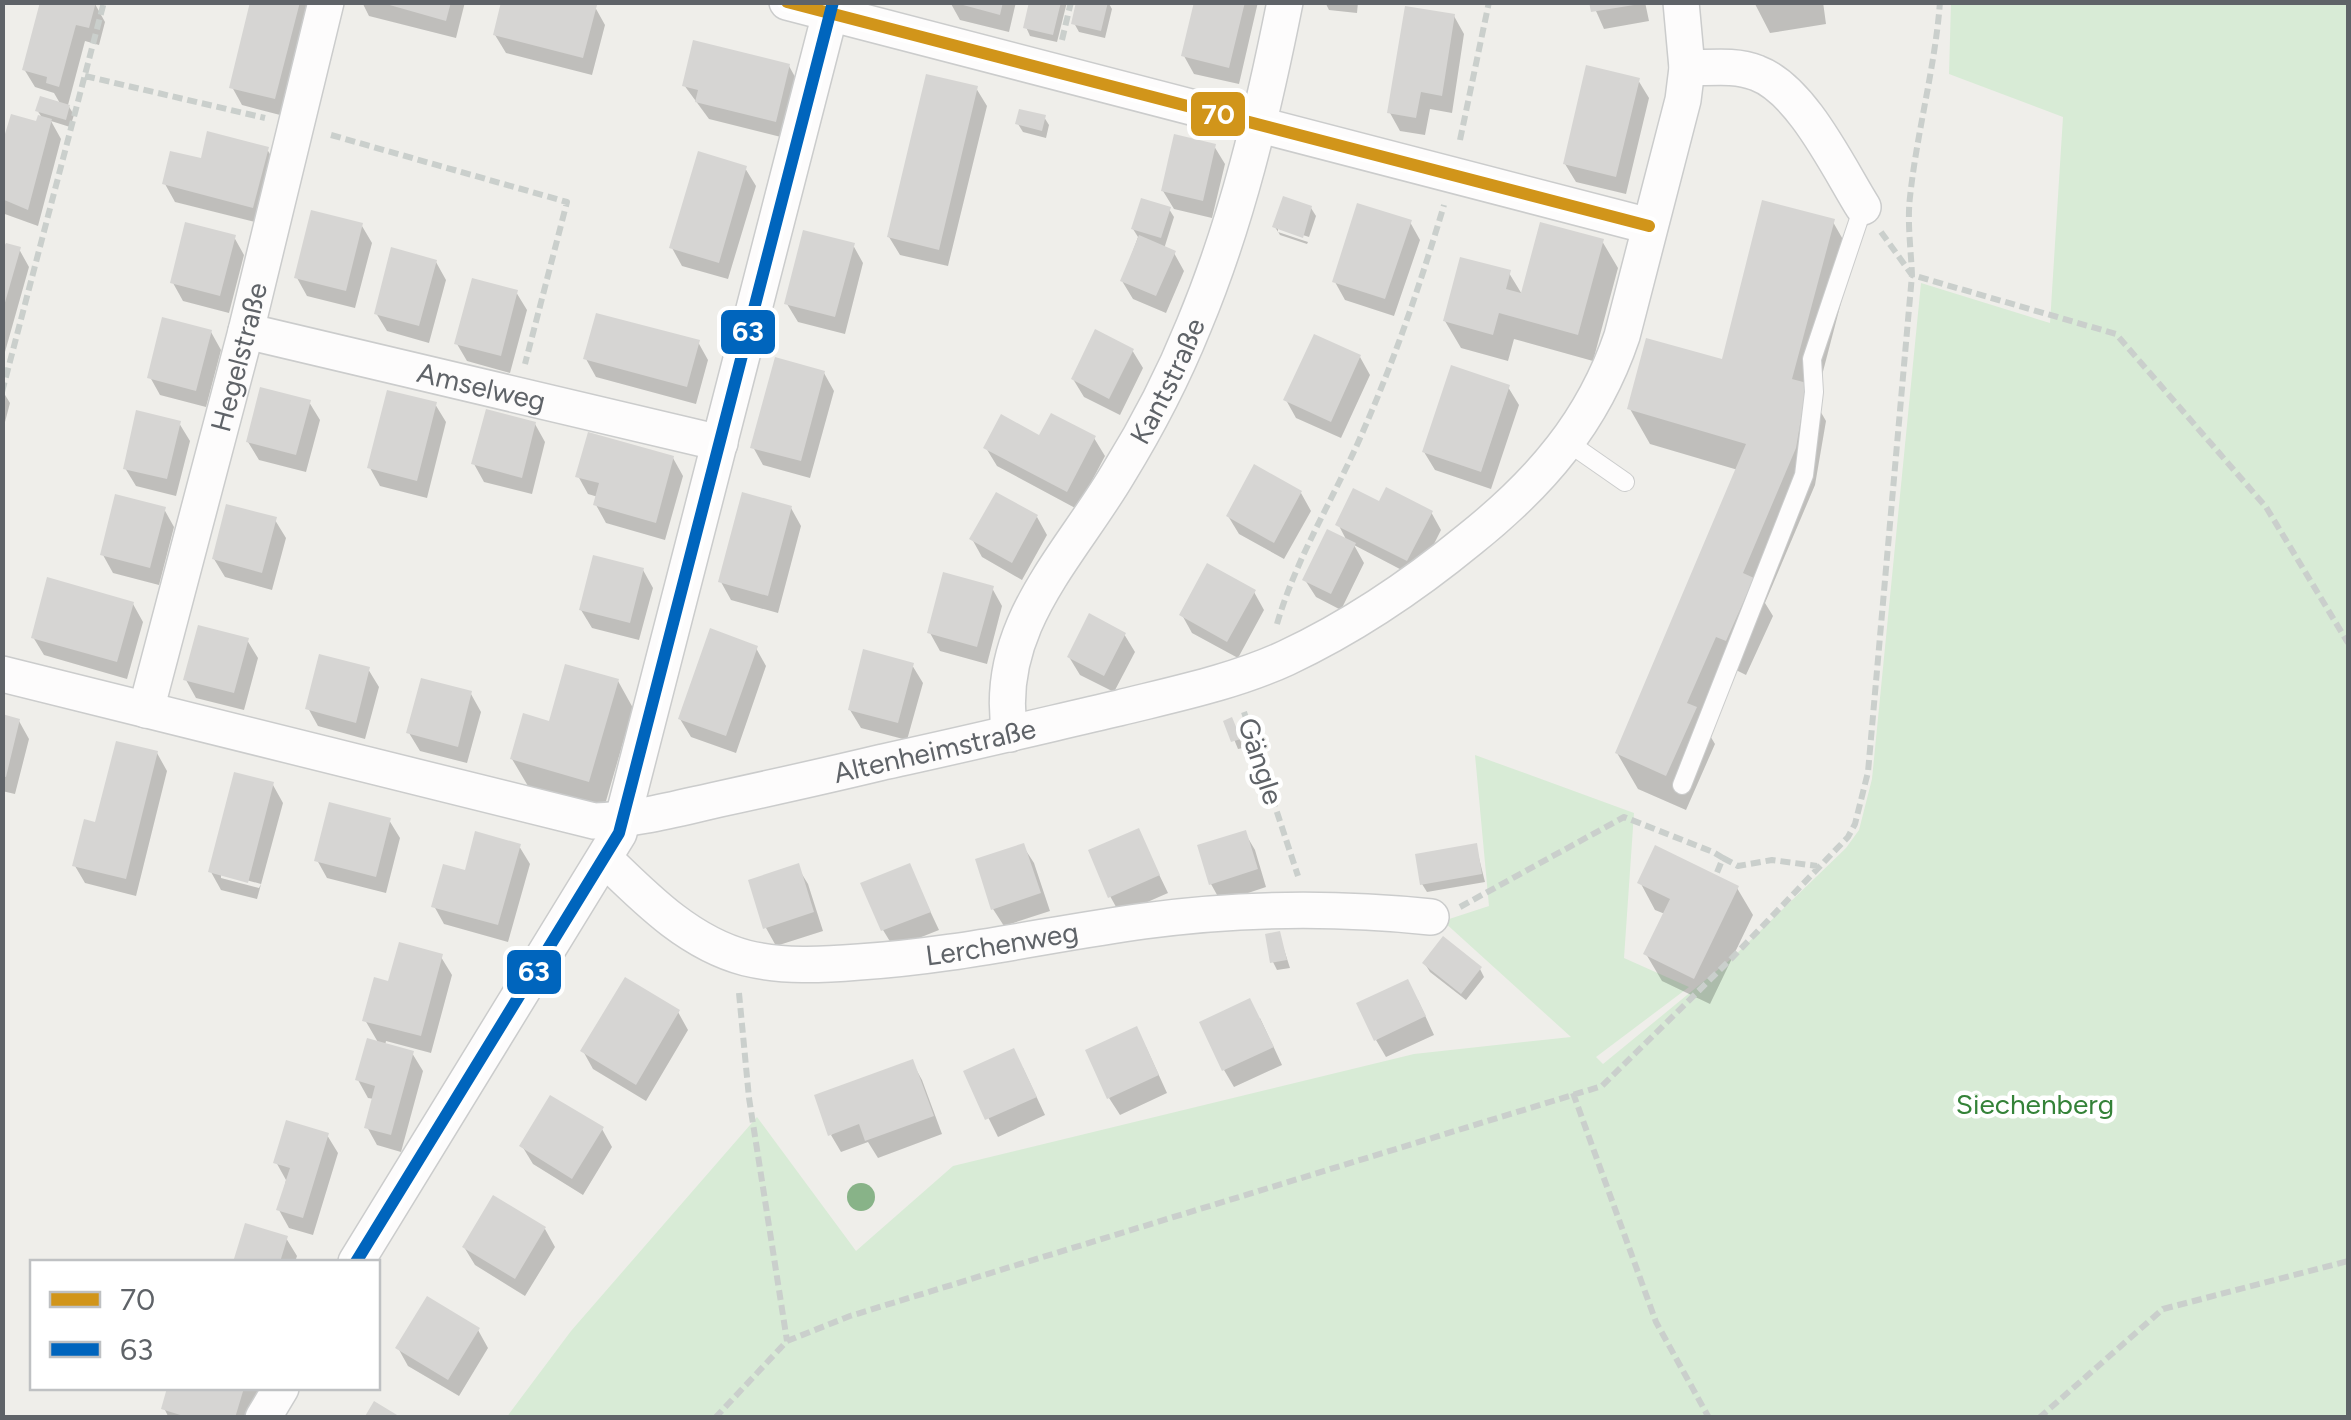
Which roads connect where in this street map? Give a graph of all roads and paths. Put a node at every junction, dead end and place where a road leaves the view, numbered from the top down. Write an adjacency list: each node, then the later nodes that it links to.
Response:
1 (104, 2): 10 (path)
2 (326, 2): 12 (street, Hegelstraße)
3 (787, 2): 8 (street)
4 (1285, 2): 11 (street, Kantstraße)
5 (1489, 2): 13 (path)
6 (1681, 2): 9 (street, Altenheimstraße)
7 (1940, 2): 16 (path)
8 (832, 8): 11 (street); 20 (street)
9 (1687, 68): 14 (street); 15 (street, Altenheimstraße)
10 (85, 76): 12 (path); 18 (path)
11 (1258, 124): 13 (street); 28 (street, Kantstraße)
12 (296, 125): 17 (street, Hegelstraße); 19 (path)
13 (1453, 175): 15 (street); 24 (path)
14 (1863, 207): 16 (path); 29 (lane)
15 (1648, 226): 21 (street, Altenheimstraße)
16 (1912, 275): 23 (path); 34 (path)
17 (246, 331): 19 (street, Amselweg); 27 (street, Hegelstraße)
18 (2, 392)
19 (517, 394): 20 (street, Amselweg)
20 (720, 443): 30 (street)
21 (1569, 443): 22 (lane); 24 (street, Altenheimstraße)
22 (1625, 482)
23 (2348, 643)
24 (1284, 659): 26 (street, Altenheimstraße)
25 (2, 674): 27 (street, Altenheimstraße)
26 (1233, 678): 28 (street, Altenheimstraße); 31 (path, Gängle)
27 (146, 710): 30 (street, Altenheimstraße)
28 (1010, 734): 30 (street, Altenheimstraße)
29 (1682, 786)
30 (623, 819): 33 (street)
31 (1288, 845)
32 (1723, 858): 34 (path); 35 (path); 36 (path)
33 (605, 859): 36 (street, Lerchenweg); 39 (street)
34 (1817, 866): 38 (path)
35 (1716, 874)
36 (1431, 918)
37 (738, 998): 41 (path)
38 (1573, 1093): 41 (path); 45 (path)
39 (357, 1260)
40 (2348, 1262): 46 (path)
41 (787, 1341): 44 (path)
42 (280, 1390): 43 (street)
43 (263, 1418)
44 (715, 1418)
45 (1710, 1418)
46 (2038, 1418)

